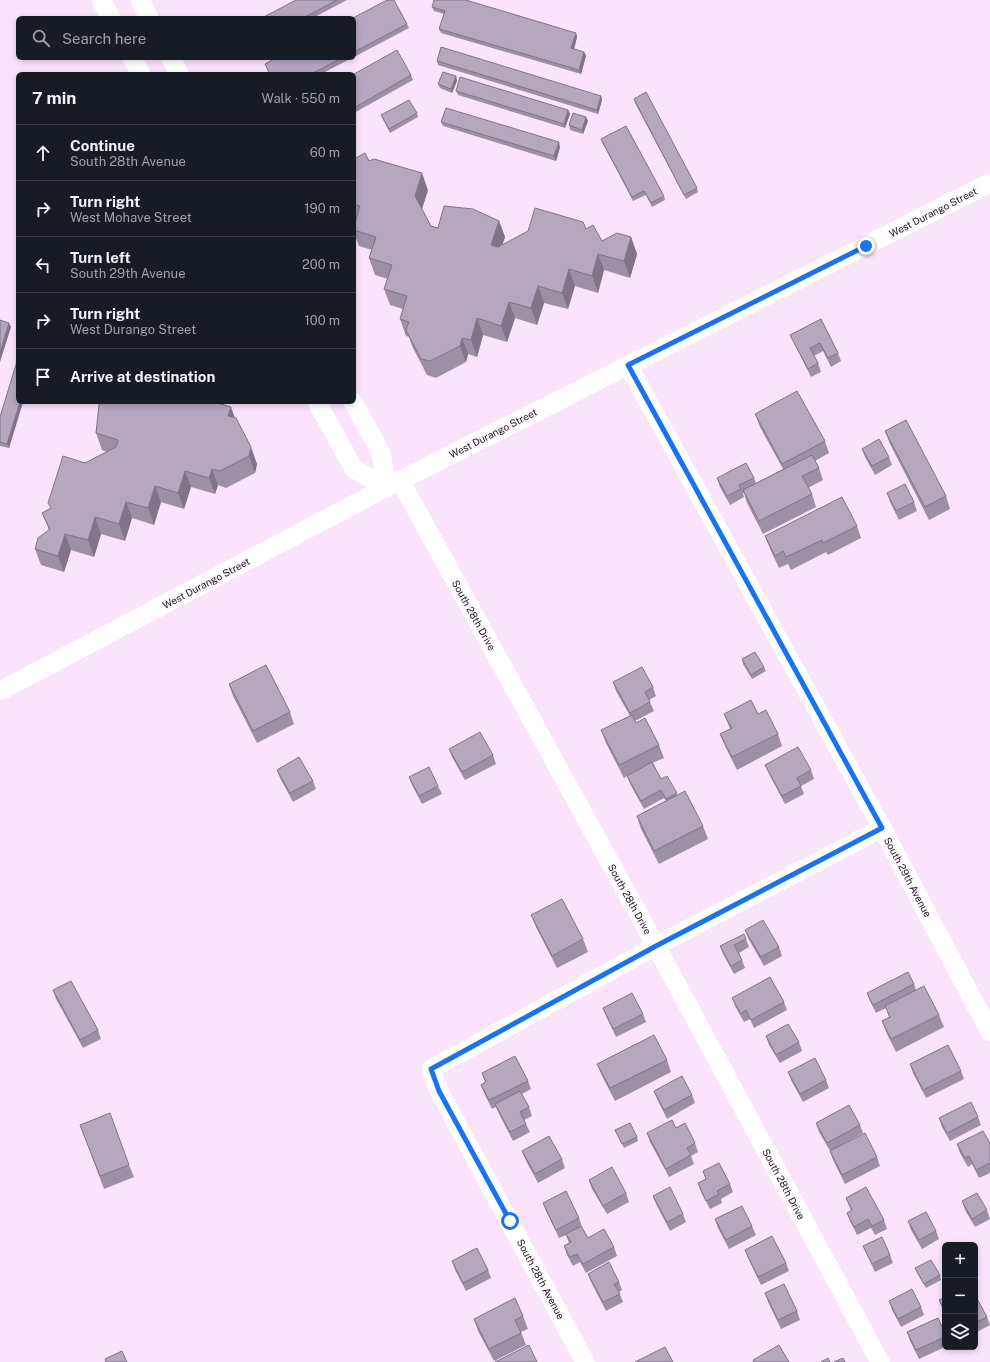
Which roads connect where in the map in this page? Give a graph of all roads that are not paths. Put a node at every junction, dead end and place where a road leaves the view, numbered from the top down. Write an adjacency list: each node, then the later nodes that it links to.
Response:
1 (101, 0): 3 (street)
2 (140, 0): 4 (street)
3 (110, 16)
4 (149, 16)
5 (133, 60): 7 (street)
6 (172, 60): 8 (street)
7 (139, 72)
8 (178, 72)
9 (990, 183): 10 (street, West Durango Street)
10 (628, 365): 13 (street, West Durango Street); 15 (street, South 29th Avenue)
11 (318, 404): 13 (street)
12 (355, 404): 13 (street)
13 (393, 483): 14 (street, West Durango Street); 16 (street, South 28th Drive)
14 (0, 691)
15 (882, 828): 16 (street); 17 (street, South 29th Avenue)
16 (656, 946): 18 (street, South 28th Avenue); 19 (street, South 28th Drive)
17 (990, 1032)
18 (585, 1362)
19 (880, 1362)

